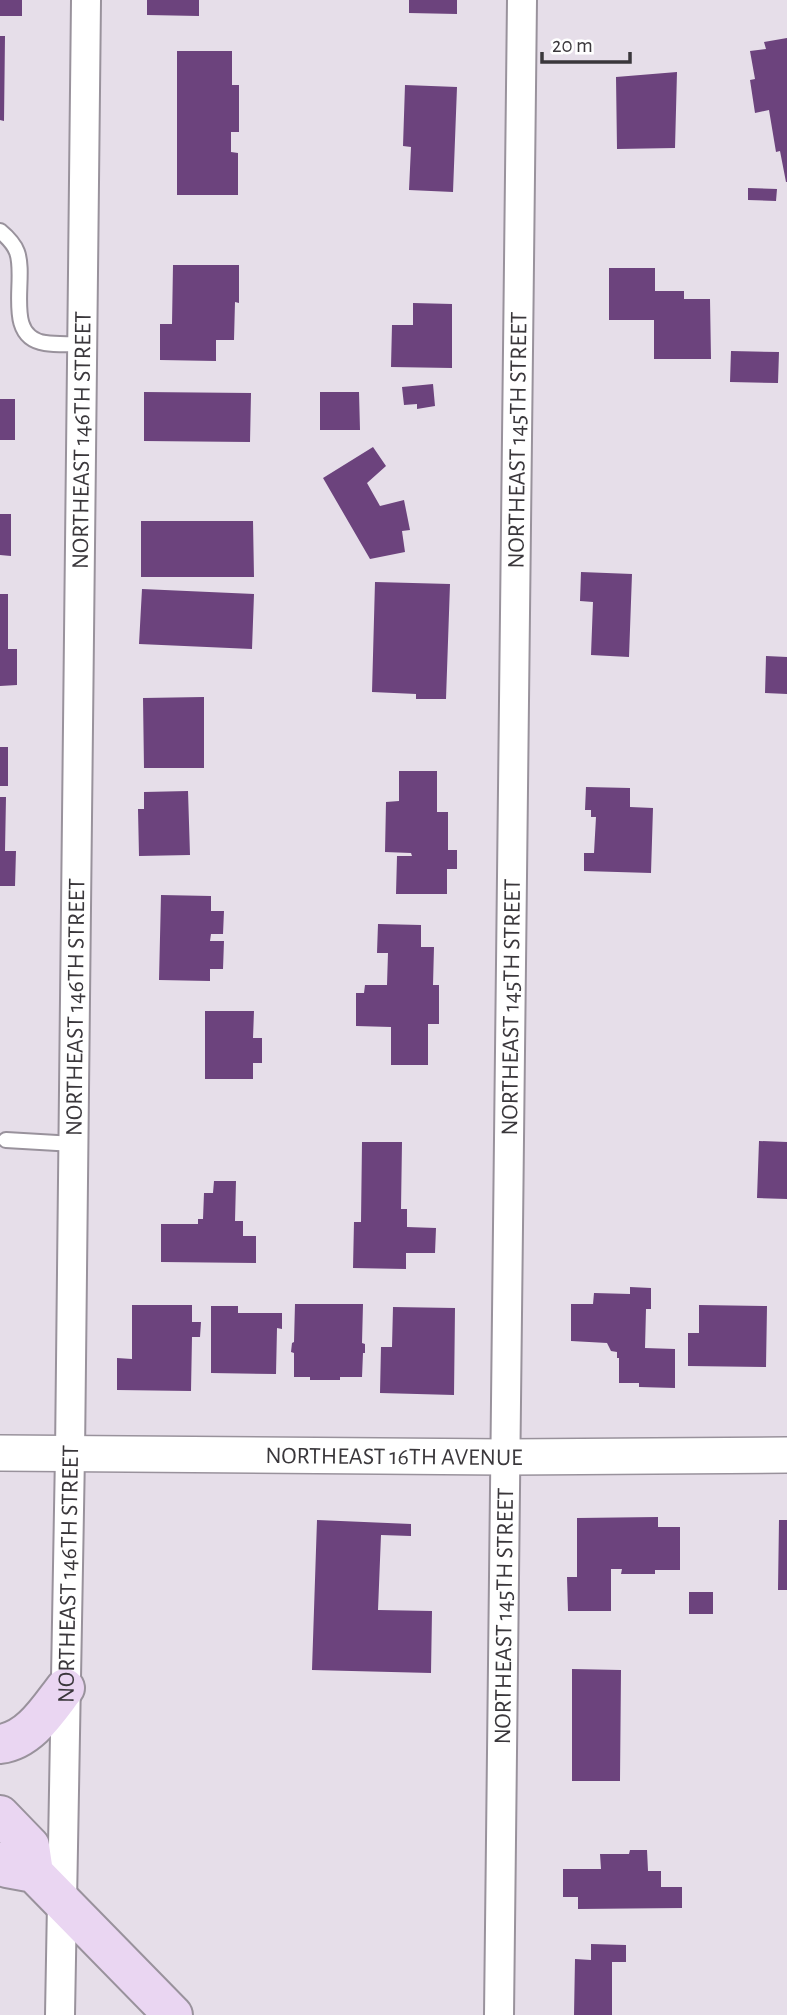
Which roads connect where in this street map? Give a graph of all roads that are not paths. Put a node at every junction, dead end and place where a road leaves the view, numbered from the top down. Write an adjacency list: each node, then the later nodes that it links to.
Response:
1 (86, 0): 4 (street, NORTHEAST 146TH STREET)
2 (522, 0): 10 (street, NORTHEAST 145TH STREET)
3 (0, 231): 4 (lane)
4 (83, 344): 6 (street, NORTHEAST 146TH STREET)
5 (6, 1140): 6 (lane)
6 (74, 1144): 8 (street, NORTHEAST 146TH STREET)
7 (0, 1453): 8 (street, NORTHEAST 16TH AVENUE)
8 (70, 1454): 10 (street, NORTHEAST 16TH AVENUE); 11 (street, NORTHEAST 146TH STREET)
9 (787, 1455): 10 (street, NORTHEAST 16TH AVENUE)
10 (504, 1457): 18 (street, NORTHEAST 145TH STREET)
11 (65, 1688): 12 (main road); 15 (street, NORTHEAST 146TH STREET)
12 (0, 1744)
13 (0, 1815): 14 (main road)
14 (17, 1867): 15 (main road)
15 (61, 1901): 16 (street, NORTHEAST 146TH STREET); 17 (main road)
16 (60, 2015)
17 (173, 2015)
18 (499, 2015)

